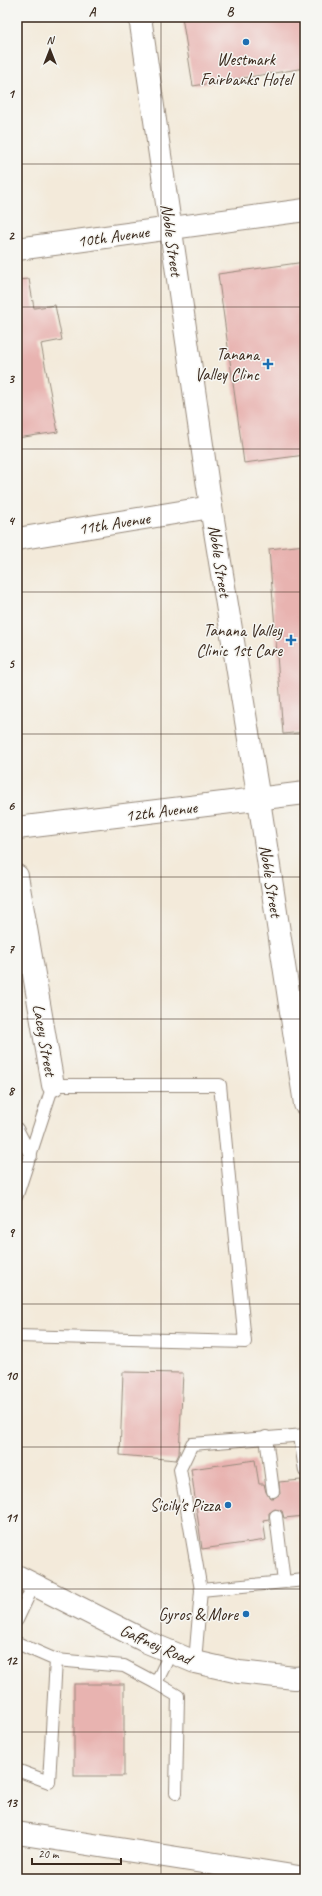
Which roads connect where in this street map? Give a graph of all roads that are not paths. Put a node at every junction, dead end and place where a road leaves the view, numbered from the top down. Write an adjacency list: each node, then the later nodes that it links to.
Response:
1 (140, 17): 3 (street, Noble Street)
2 (305, 210): 3 (street, 10th Avenue)
3 (170, 228): 4 (street, 10th Avenue); 5 (street, Noble Street)
4 (17, 249)
5 (211, 507): 6 (street, 11th Avenue); 8 (street, Noble Street)
6 (17, 539)
7 (305, 794): 8 (street, 12th Avenue)
8 (259, 800): 9 (street, 12th Avenue); 12 (street, Noble Street)
9 (17, 828)
10 (17, 876): 11 (street, Lacey Street)
11 (53, 1085): 14 (lane); 16 (lane)
12 (305, 1104)
13 (17, 1130): 14 (lane)
14 (30, 1156): 15 (lane)
15 (17, 1195)
16 (17, 1336)
17 (302, 1435): 18 (lane); 19 (lane)
18 (266, 1437): 20 (lane); 25 (lane)
19 (305, 1471)
20 (273, 1491)
21 (276, 1516): 24 (lane)
22 (25, 1580): 26 (lane); 28 (street, Gaffney Road)
23 (305, 1580): 24 (lane)
24 (284, 1582): 25 (lane)
25 (201, 1590): 30 (lane)
26 (17, 1620)
27 (17, 1643): 29 (lane)
28 (171, 1652): 30 (street, Gaffney Road); 32 (lane)
29 (56, 1660): 32 (lane); 33 (lane)
30 (196, 1662): 31 (street, Gaffney Road)
31 (305, 1677)
32 (156, 1683): 34 (lane)
33 (17, 1770)
34 (176, 1793)
35 (17, 1833): 36 (street)
36 (305, 1878)

